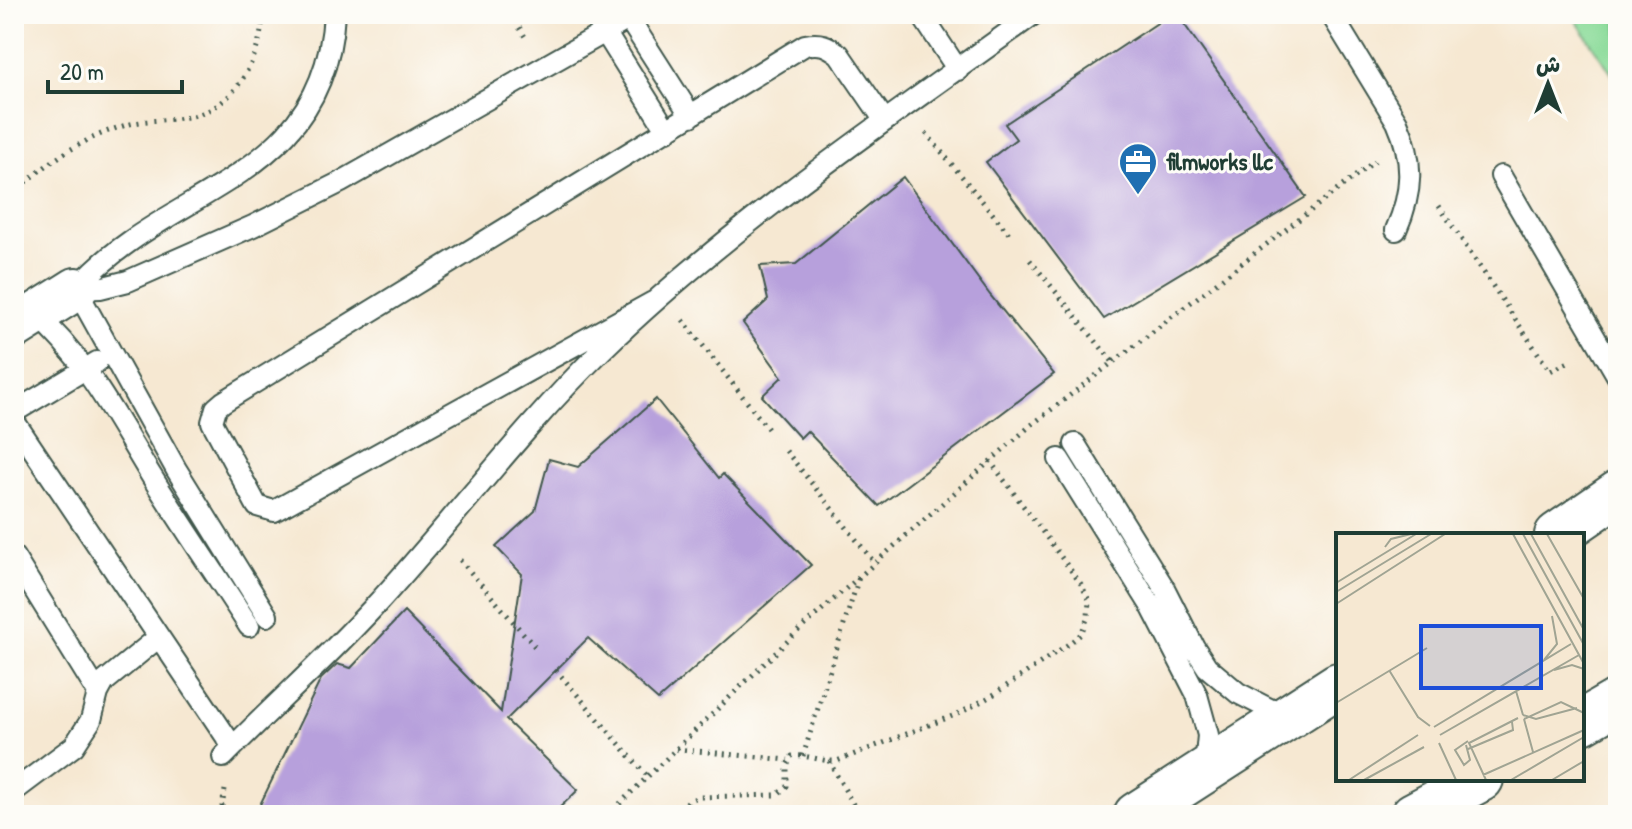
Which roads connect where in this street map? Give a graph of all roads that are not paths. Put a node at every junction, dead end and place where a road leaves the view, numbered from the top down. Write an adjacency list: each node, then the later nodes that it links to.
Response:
1 (334, 14): 13 (lane)
2 (921, 14): 7 (lane)
3 (1034, 14): 7 (lane)
4 (1331, 14): 12 (lane)
5 (633, 16): 6 (lane); 8 (lane)
6 (605, 32): 10 (lane); 13 (lane)
7 (958, 70): 9 (lane)
8 (691, 116): 9 (lane); 10 (lane)
9 (885, 121): 14 (lane)
10 (667, 131): 14 (lane)
11 (1501, 176): 18 (lane)
12 (1396, 230)
13 (76, 289): 15 (street); 16 (lane)
14 (658, 298): 26 (lane)
15 (24, 321): 17 (lane)
16 (111, 355): 17 (lane); 17 (lane)
17 (85, 368): 19 (lane)
18 (1618, 377)
19 (14, 412)
20 (14, 421): 26 (lane)
21 (1075, 444): 30 (lane)
22 (1059, 459): 32 (lane)
23 (1618, 493): 24 (street)
24 (1560, 533)
25 (14, 557): 28 (lane)
26 (159, 637): 28 (lane)
27 (1336, 686): 30 (street)
28 (98, 693): 34 (lane)
29 (1618, 701): 31 (street)
30 (1289, 719): 32 (street)
31 (1584, 721)
32 (1205, 773): 35 (street)
33 (1477, 781): 36 (street)
34 (14, 791)
35 (1136, 815)
36 (1413, 815)

